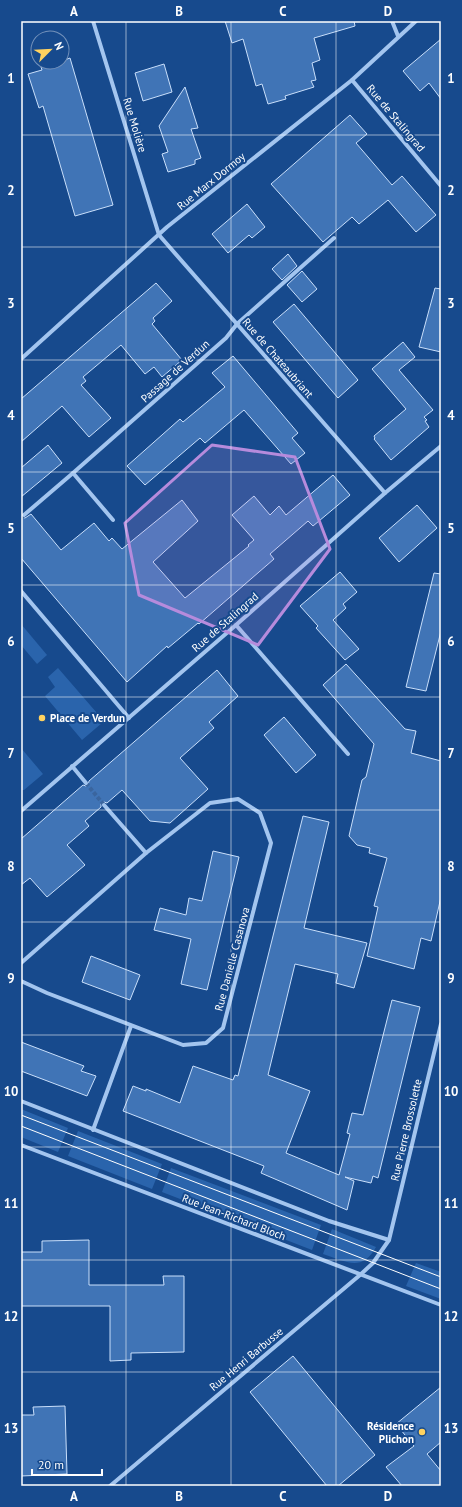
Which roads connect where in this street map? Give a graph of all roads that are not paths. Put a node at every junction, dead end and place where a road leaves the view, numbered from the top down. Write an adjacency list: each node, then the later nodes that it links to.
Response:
1 (93, 21): 7 (street, Rue Molière)
2 (392, 21): 4 (street)
3 (416, 21): 4 (street, Rue Marx Dormoy)
4 (398, 36): 5 (street, Rue Marx Dormoy)
5 (352, 80): 6 (street, Rue de Stalingrad); 7 (street, Rue Marx Dormoy)
6 (441, 186)
7 (159, 235): 9 (street, Rue de Chateaubriant); 10 (street, Rue Marx Dormoy)
8 (334, 238): 9 (street, Passage de Verdun)
9 (237, 324): 12 (street, Passage de Verdun); 13 (street, Rue de Chateaubriant)
10 (21, 359)
11 (441, 446): 13 (street, Rue de Stalingrad)
12 (73, 473): 14 (street, Passage de Verdun); 15 (street)
13 (385, 493): 17 (street, Rue de Stalingrad)
14 (24, 515)
15 (113, 520)
16 (21, 591): 18 (street)
17 (236, 625): 18 (street, Rue de Stalingrad); 19 (street)
18 (129, 718): 20 (street, Rue de Stalingrad)
19 (348, 754)
20 (72, 766): 21 (street); 23 (street, Rue de Stalingrad)
21 (86, 783)
22 (104, 805): 24 (street)
23 (21, 811)
24 (146, 854): 25 (street, Rue Danielle Casanova); 28 (street, Rue Danielle Casanova)
25 (21, 963)
26 (21, 981): 28 (street, Rue Danielle Casanova)
27 (441, 1024): 32 (street, Rue Pierre Brossolette)
28 (132, 1026): 30 (street)
29 (21, 1101): 30 (street)
30 (93, 1130): 32 (street)
31 (21, 1145): 33 (street, Rue Jean-Richard Bloch)
32 (389, 1240): 33 (street, Rue Henri Barbusse)
33 (360, 1275): 34 (street, Rue Jean-Richard Bloch); 35 (street, Rue Henri Barbusse)
34 (441, 1305)
35 (110, 1486)

